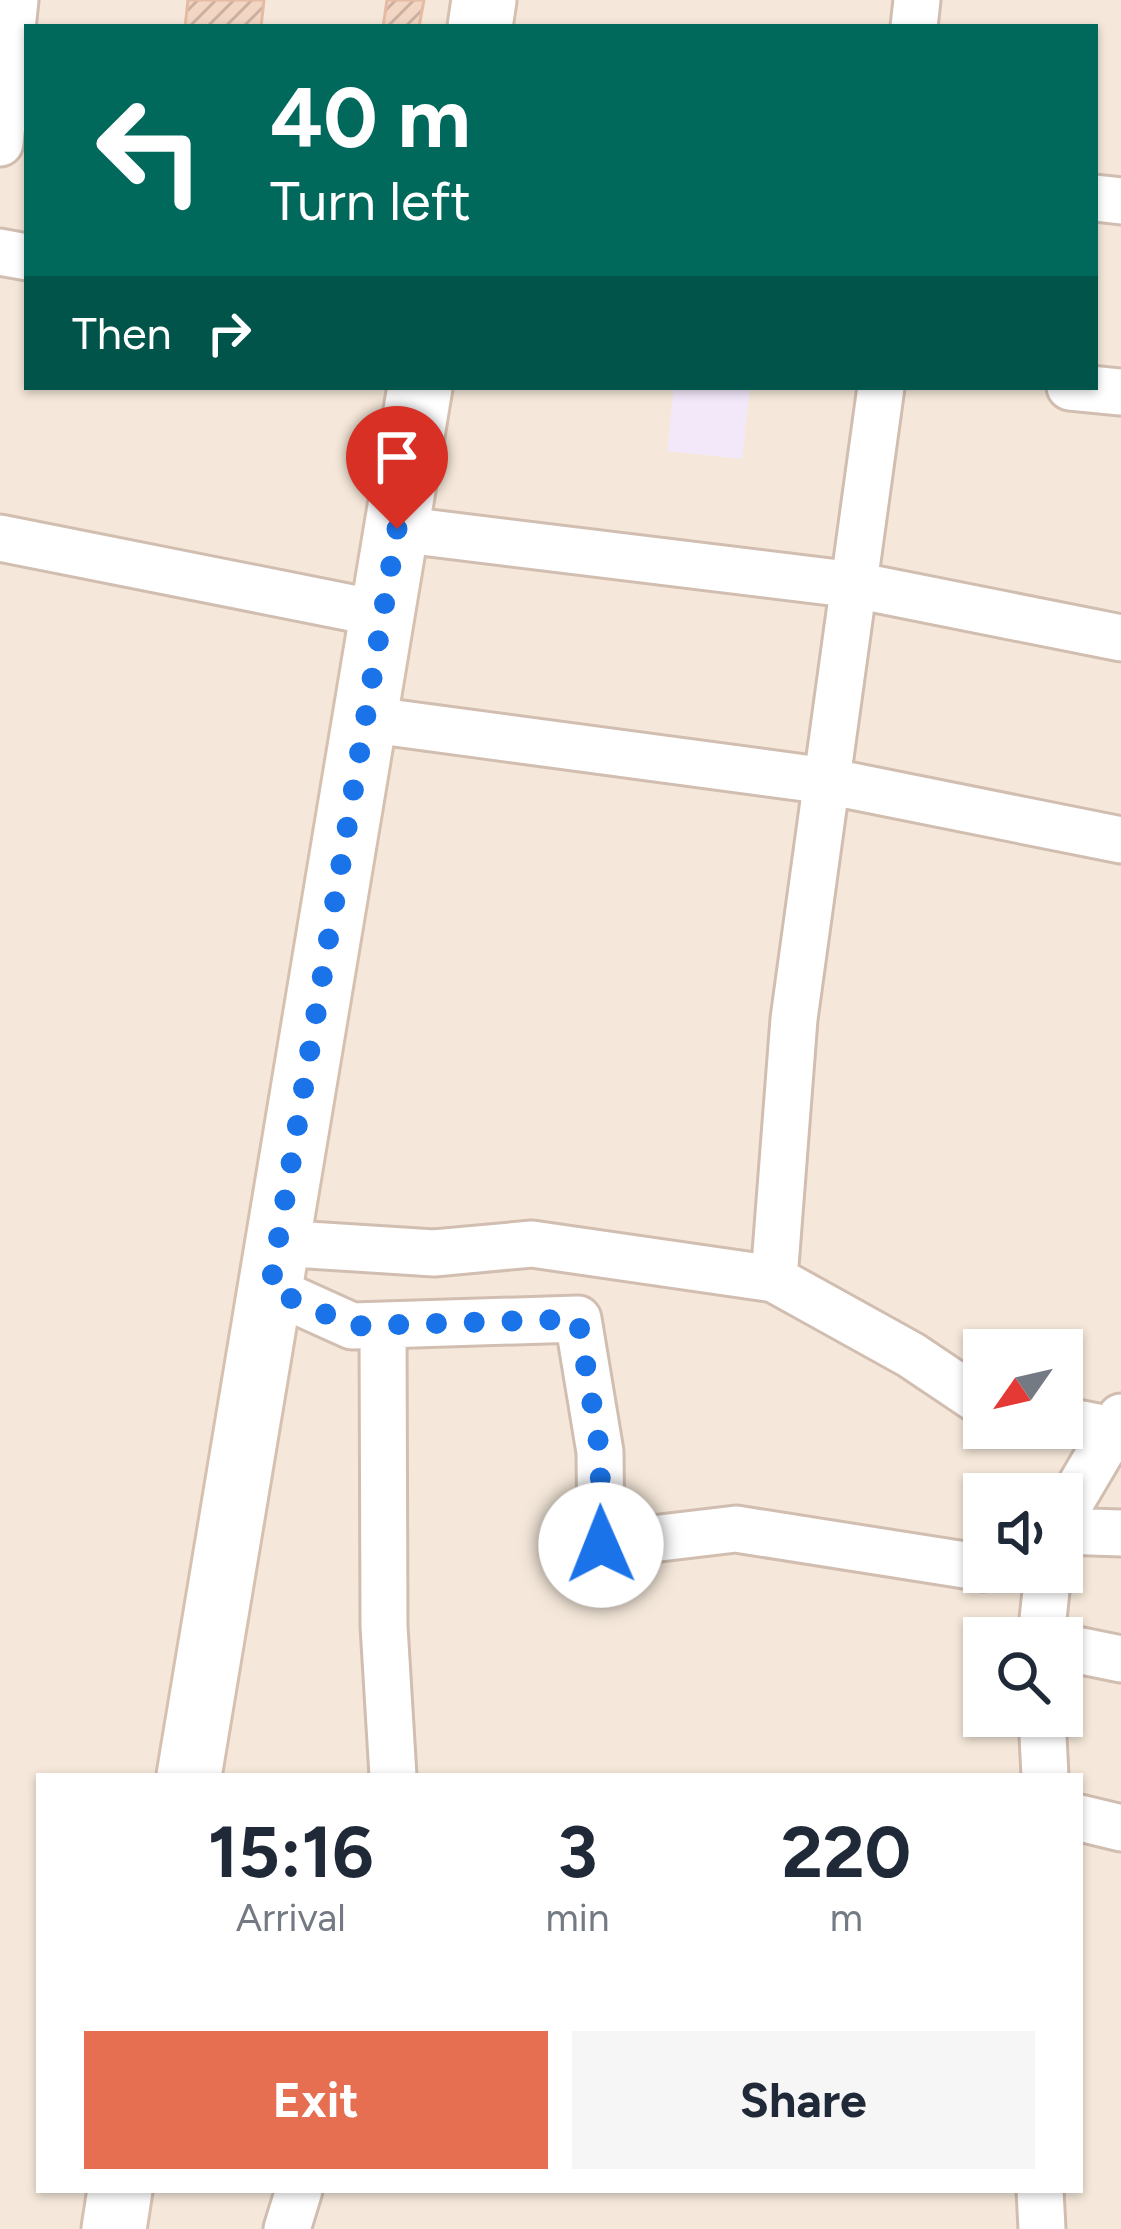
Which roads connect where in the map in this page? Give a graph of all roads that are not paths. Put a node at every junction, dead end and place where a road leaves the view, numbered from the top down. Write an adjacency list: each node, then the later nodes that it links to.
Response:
1 (15, 0): 2 (street)
2 (0, 143)
3 (420, 390): 5 (street)
4 (881, 390): 7 (street)
5 (397, 529): 7 (street); 8 (street)
6 (0, 538): 8 (street)
7 (855, 585): 9 (street); 11 (street)
8 (382, 614): 10 (street)
9 (1121, 638)
10 (365, 719): 11 (street); 13 (street)
11 (827, 782): 12 (street); 14 (street)
12 (1121, 840)
13 (273, 1266): 14 (street); 15 (street); 26 (street)
14 (774, 1279): 16 (street)
15 (383, 1326): 22 (street); 27 (street)
16 (963, 1390)
17 (1083, 1422): 18 (street)
18 (1118, 1425): 19 (street)
19 (1083, 1482)
20 (1083, 1532): 21 (street)
21 (1121, 1533)
22 (963, 1565)
23 (1083, 1651): 24 (street)
24 (1121, 1659)
25 (1043, 1737): 28 (street)
26 (189, 1773)
27 (393, 1773)
28 (1045, 1773)
29 (1083, 1820): 30 (street)
30 (1121, 1828)
31 (120, 2193): 34 (street)
32 (298, 2193): 35 (street)
33 (1040, 2193): 36 (street)
34 (114, 2229)
35 (287, 2229)
36 (1042, 2229)

